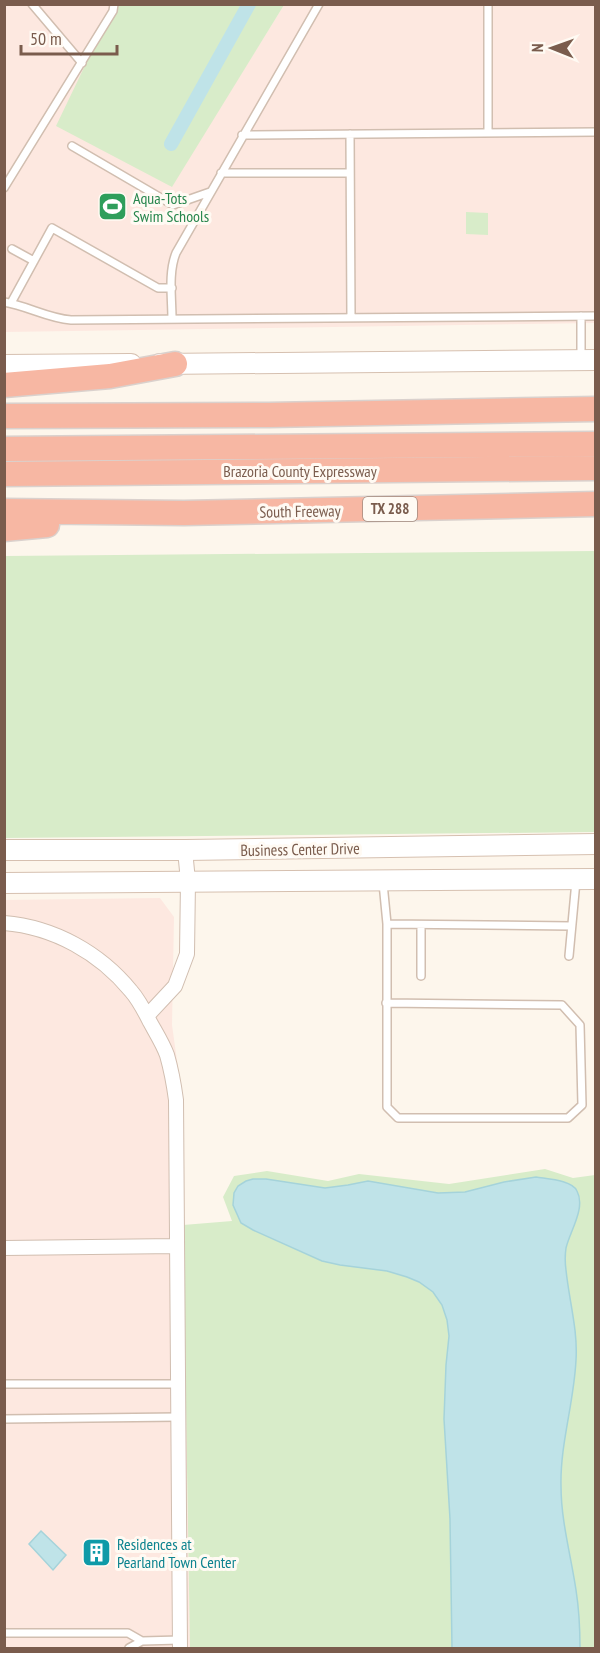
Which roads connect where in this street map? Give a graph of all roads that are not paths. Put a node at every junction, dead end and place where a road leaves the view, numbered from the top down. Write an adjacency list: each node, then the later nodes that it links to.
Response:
1 (32, 4): 5 (lane)
2 (114, 4): 5 (lane)
3 (319, 4): 9 (lane)
4 (488, 4): 7 (lane)
5 (82, 63): 13 (lane)
6 (596, 132): 7 (lane)
7 (488, 133): 8 (lane)
8 (350, 134): 9 (lane); 12 (lane)
9 (242, 135): 11 (lane)
10 (72, 146): 14 (lane)
11 (221, 173): 12 (lane); 14 (lane)
12 (350, 173): 21 (lane)
13 (4, 188)
14 (210, 192): 17 (lane)
15 (12, 249): 16 (lane)
16 (34, 261): 17 (lane); 18 (lane)
17 (172, 288): 22 (lane)
18 (8, 303): 22 (lane)
19 (581, 316): 20 (lane); 21 (lane); 23 (lane)
20 (596, 316)
21 (351, 318): 22 (lane)
22 (172, 319)
23 (588, 360): 24 (street)
24 (175, 364): 25 (street); 26 (highway)
25 (4, 365)
26 (4, 385)
27 (596, 408): 28 (highway)
28 (350, 414): 29 (highway); 30 (highway)
29 (4, 416)
30 (4, 435)
31 (596, 444): 32 (highway, Brazoria County Expressway)
32 (4, 449)
33 (596, 468): 34 (highway, Brazoria County Expressway)
34 (4, 474)
35 (4, 497): 38 (highway)
36 (596, 504): 38 (highway, South Freeway / TX 288)
37 (4, 511): 38 (highway, South Freeway / TX 288)
38 (184, 513): 39 (highway)
39 (4, 529)
40 (596, 844): 42 (street, Business Center Drive)
41 (4, 850): 42 (street, Business Center Drive)
42 (185, 850): 45 (street)
43 (586, 879): 44 (street, Business Center Drive); 50 (lane)
44 (383, 880): 45 (street, Business Center Drive); 48 (lane)
45 (188, 881): 46 (street, Business Center Drive); 54 (street)
46 (4, 883)
47 (4, 923): 54 (street)
48 (387, 924): 49 (lane); 53 (lane)
49 (421, 925): 50 (lane); 52 (lane)
50 (571, 926): 51 (lane)
51 (569, 956)
52 (421, 976)
53 (386, 1003): 53 (lane)
54 (147, 1016): 55 (street)
55 (177, 1246): 56 (street); 58 (street)
56 (4, 1248)
57 (4, 1384): 58 (lane)
58 (178, 1384): 59 (street)
59 (178, 1417): 60 (lane); 63 (street)
60 (4, 1419)
61 (4, 1633): 62 (lane)
62 (142, 1641): 63 (lane); 64 (lane)
63 (180, 1644)
64 (129, 1648)

